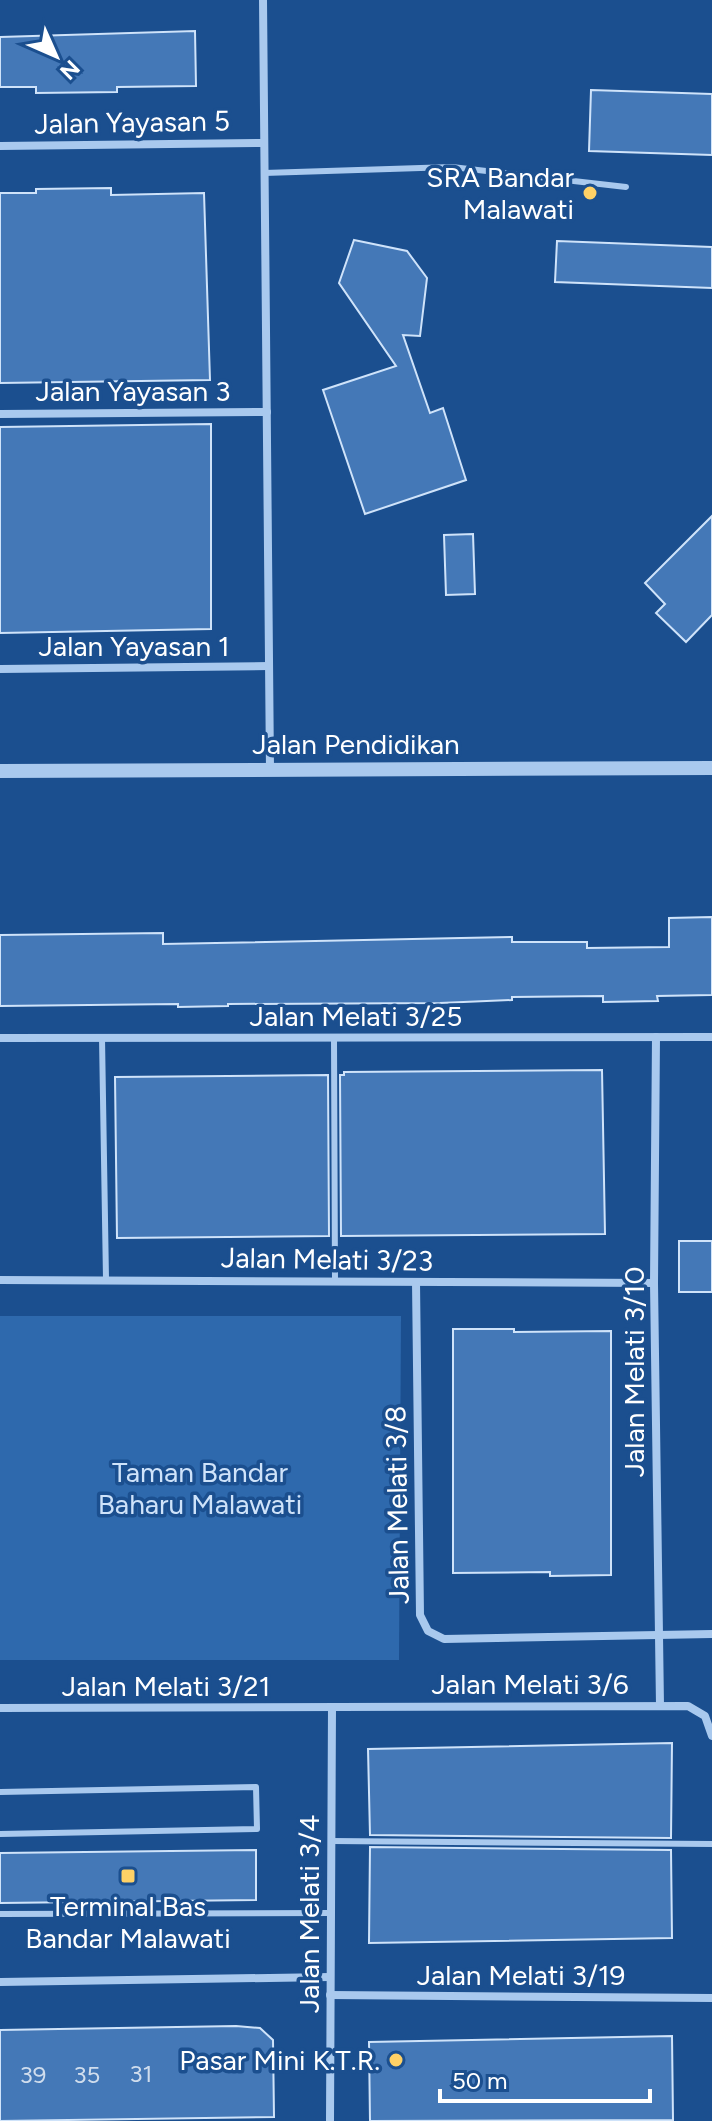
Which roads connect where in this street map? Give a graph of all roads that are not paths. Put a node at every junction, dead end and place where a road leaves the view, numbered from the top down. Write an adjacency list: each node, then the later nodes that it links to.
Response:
1 (263, 0): 2 (street)
2 (264, 143): 3 (street, Jalan Yayasan 5); 4 (street)
3 (0, 146)
4 (264, 173): 5 (lane); 6 (street)
5 (626, 187)
6 (267, 412): 7 (street, Jalan Yayasan 3); 8 (street)
7 (0, 414)
8 (269, 666): 9 (street, Jalan Yayasan 1); 11 (street)
9 (0, 669)
10 (712, 768): 11 (street, Jalan Pendidikan)
11 (270, 770): 13 (street, Jalan Pendidikan)
12 (0, 771): 13 (street, Jalan Pendidikan)
13 (50, 771): 14 (street)
14 (0, 782)
15 (656, 1037): 16 (street, Jalan Melati 3/25); 19 (street, Jalan Melati 3/25); 24 (street, Jalan Melati 3/10)
16 (712, 1037)
17 (0, 1038): 18 (street, Jalan Melati 3/25)
18 (102, 1038): 19 (street, Jalan Melati 3/25); 20 (lane)
19 (334, 1039): 22 (lane)
20 (106, 1279): 21 (street, Jalan Melati 3/23); 22 (street, Jalan Melati 3/23)
21 (0, 1280)
22 (335, 1281): 23 (street, Jalan Melati 3/23)
23 (416, 1282): 24 (street, Jalan Melati 3/23); 26 (street, Jalan Melati 3/8)
24 (654, 1283): 26 (street, Jalan Melati 3/10)
25 (712, 1634): 26 (street, Jalan Melati 3/8)
26 (658, 1635): 27 (street, Jalan Melati 3/10)
27 (660, 1706): 28 (street, Jalan Melati 3/6); 30 (street, Jalan Melati 3/6)
28 (332, 1707): 29 (street, Jalan Melati 3/21); 33 (street, Jalan Melati 3/4)
29 (0, 1708)
30 (712, 1736)
31 (0, 1792): 32 (lane)
32 (0, 1834)
33 (331, 1841): 34 (lane); 35 (street, Jalan Melati 3/4)
34 (712, 1844)
35 (331, 1913): 36 (lane); 37 (street, Jalan Melati 3/4)
36 (0, 1914)
37 (330, 1977): 38 (street); 39 (street, Jalan Melati 3/4)
38 (0, 1982)
39 (330, 1995): 40 (street, Jalan Melati 3/19); 41 (street, Jalan Melati 3/4)
40 (712, 1998)
41 (330, 2121)

